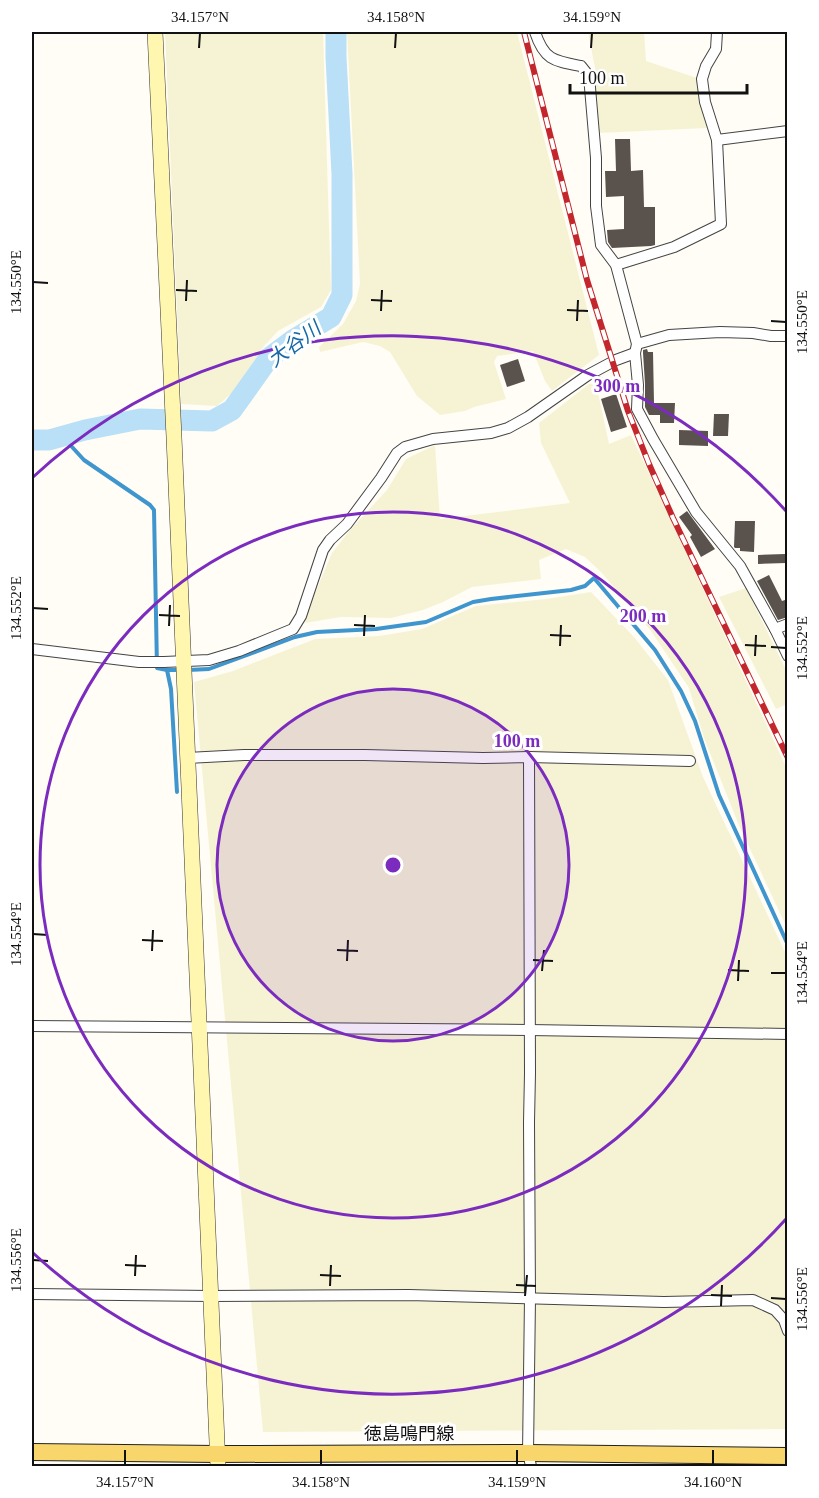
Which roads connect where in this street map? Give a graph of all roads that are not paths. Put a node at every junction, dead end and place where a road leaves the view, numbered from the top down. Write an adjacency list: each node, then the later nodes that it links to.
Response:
1 (155, 32): 13 (street)
2 (535, 32): 6 (street)
3 (717, 32): 5 (street)
4 (788, 131): 5 (street)
5 (717, 140): 6 (street)
6 (616, 265): 8 (street)
7 (788, 336): 8 (street)
8 (636, 349): 10 (street); 13 (street)
9 (788, 624): 10 (street)
10 (775, 629): 12 (street)
11 (32, 649): 13 (street)
12 (788, 656)
13 (184, 668): 15 (street)
14 (529, 757): 15 (street); 16 (street); 19 (street)
15 (187, 758): 18 (street)
16 (690, 761)
17 (32, 1026): 18 (street)
18 (200, 1028): 19 (street); 22 (street)
19 (529, 1030): 20 (street); 23 (street)
20 (788, 1034)
21 (32, 1294): 22 (street)
22 (211, 1296): 23 (street); 27 (street)
23 (530, 1298): 24 (street); 28 (street)
24 (788, 1331)
25 (32, 1452): 27 (main road, 徳島鳴門線)
26 (788, 1456): 28 (main road, 徳島鳴門線)
27 (218, 1460): 28 (main road, 徳島鳴門線)
28 (529, 1460)

